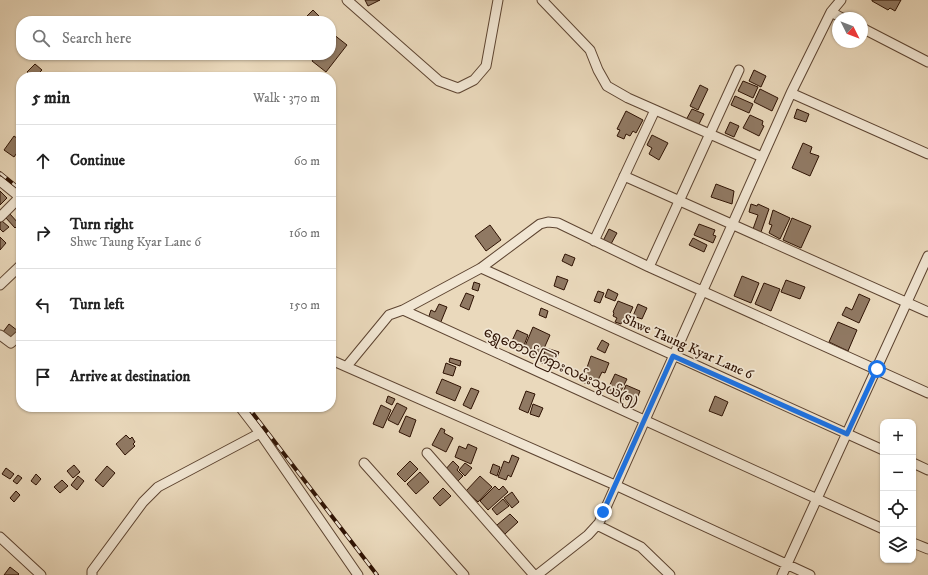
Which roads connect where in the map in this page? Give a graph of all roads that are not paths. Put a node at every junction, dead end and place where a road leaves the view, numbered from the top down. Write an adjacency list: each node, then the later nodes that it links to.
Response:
1 (347, 0): 2 (street)
2 (498, 0)
3 (542, 0): 10 (street)
4 (841, 0): 5 (street)
5 (831, 12): 9 (street)
6 (868, 31): 7 (street)
7 (928, 62)
8 (739, 70): 11 (street)
9 (791, 93): 12 (street); 13 (street)
10 (655, 110): 11 (street); 14 (street)
11 (709, 134): 13 (street); 17 (street)
12 (928, 154)
13 (762, 157): 20 (street)
14 (624, 176): 17 (street); 21 (street)
15 (0, 181): 16 (street)
16 (16, 194)
17 (679, 200): 20 (street); 23 (street)
18 (16, 202): 19 (street)
19 (0, 216)
20 (731, 224): 27 (street); 28 (street)
21 (594, 241): 23 (street); 24 (street)
22 (928, 256): 28 (street)
23 (649, 267): 27 (street)
24 (481, 268): 29 (street); 33 (street, Shwe Taung Kyar Lane 6)
25 (16, 270): 26 (street)
26 (0, 285)
27 (702, 290): 33 (street); 36 (street)
28 (907, 302): 30 (street); 36 (street)
29 (403, 310): 35 (street); 39 (street, ရွှေတောင်ကြားလမ်းသွယ်(၅))
30 (928, 312)
31 (0, 335): 32 (street)
32 (16, 338)
33 (673, 356): 39 (street); 41 (street, Shwe Taung Kyar Lane 6)
34 (336, 362): 35 (street)
35 (347, 366): 47 (street)
36 (877, 369): 37 (street); 41 (street)
37 (928, 393)
38 (244, 412): 40 (street)
39 (644, 420): 47 (street); 48 (street, ရွှေတောင်ကြားလမ်းသွယ်(၅))
40 (260, 433): 56 (street); 57 (street)
41 (847, 434): 42 (street, Shwe Taung Kyar Lane 6); 48 (street)
42 (880, 449)
43 (427, 453): 59 (street)
44 (364, 463): 58 (street)
45 (916, 464): 46 (street)
46 (928, 470)
47 (615, 485): 49 (street); 54 (street)
48 (817, 499): 50 (street, ရွှေတောင်ကြားလမ်းသွယ်(၅)); 54 (street)
49 (597, 525): 60 (street); 61 (street)
50 (880, 528)
51 (0, 537): 55 (street)
52 (916, 544): 53 (street)
53 (928, 549)
54 (787, 564): 62 (street); 63 (street)
55 (41, 575)
56 (92, 575)
57 (358, 575)
58 (464, 575)
59 (534, 575)
60 (537, 575)
61 (670, 575)
62 (782, 575)
63 (810, 575)

